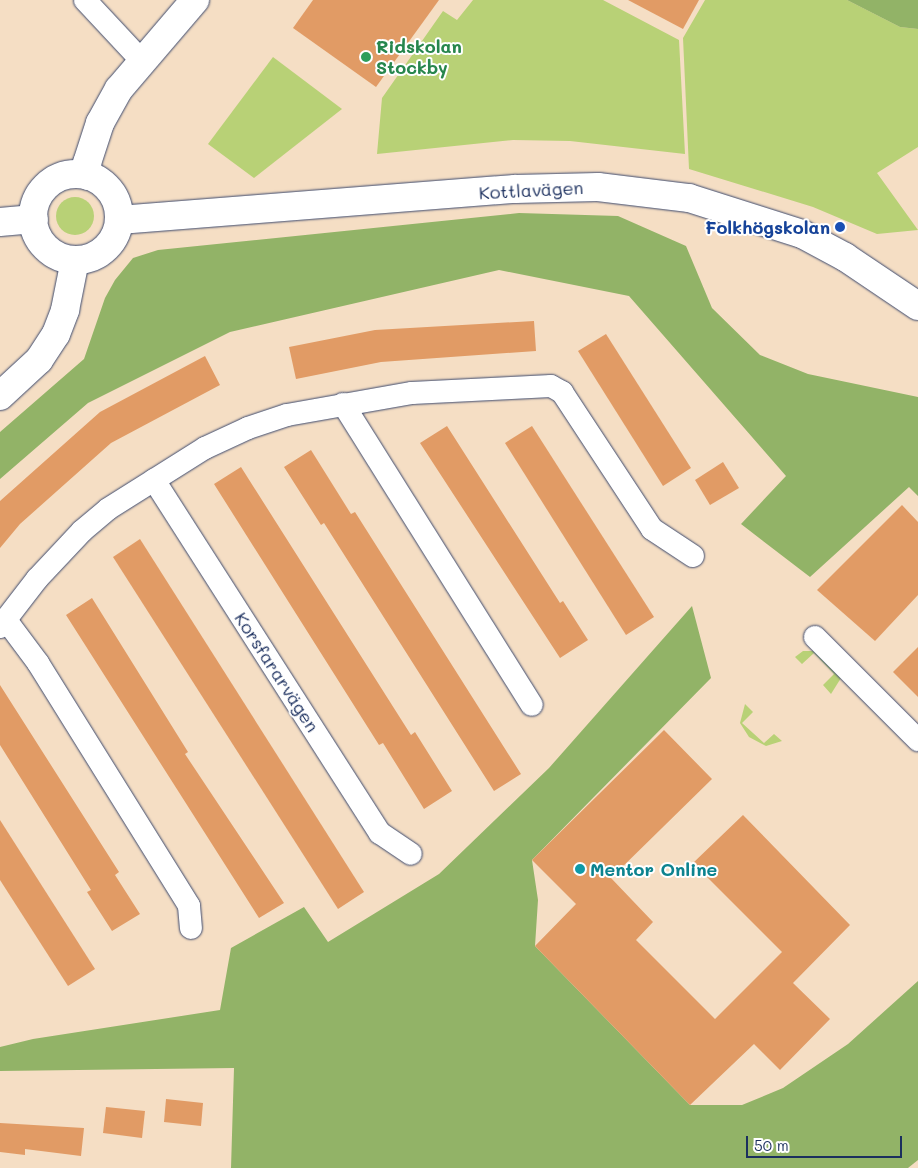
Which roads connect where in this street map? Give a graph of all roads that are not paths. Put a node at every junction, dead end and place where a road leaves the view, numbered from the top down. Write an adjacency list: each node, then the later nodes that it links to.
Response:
1 (85, 0): 3 (street)
2 (195, 0): 3 (street)
3 (141, 60): 4 (street)
4 (88, 176): 5 (street); 6 (street)
5 (34, 219): 7 (street); 8 (street)
6 (119, 220): 8 (street); 9 (street, Kottlavägen)
7 (0, 222)
8 (75, 260): 10 (street)
9 (918, 306)
10 (0, 396)
11 (343, 404): 12 (street); 13 (street); 16 (street)
12 (154, 480): 14 (street); 18 (street, Korsfararvägen)
13 (693, 556)
14 (3, 623): 19 (street)
15 (815, 637): 17 (street)
16 (532, 705)
17 (918, 740)
18 (411, 854)
19 (191, 928)

